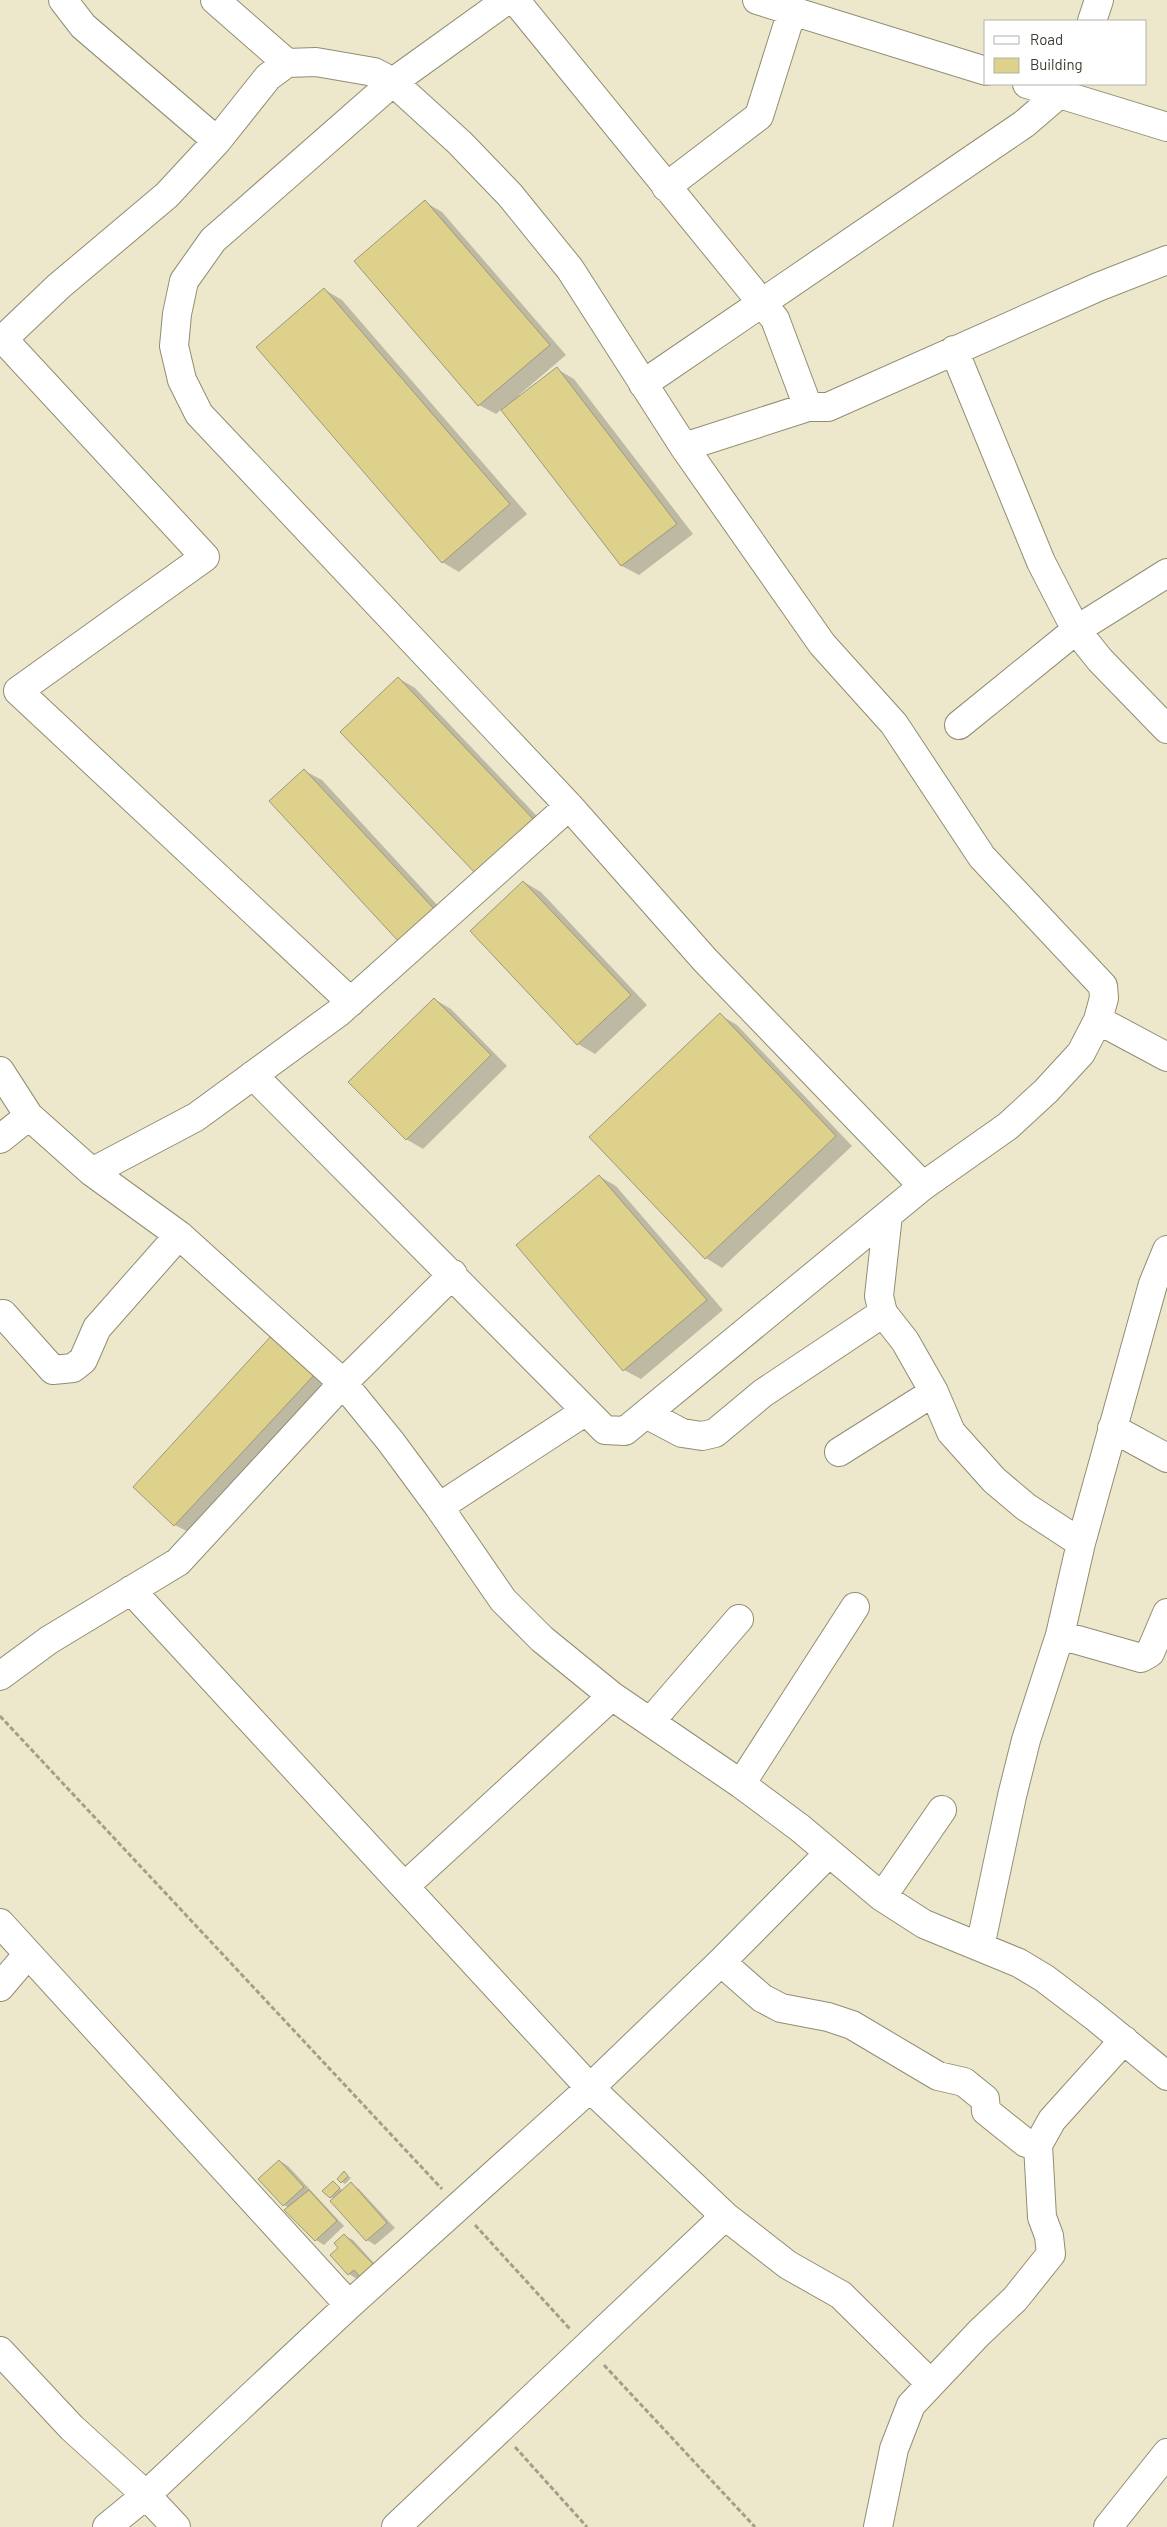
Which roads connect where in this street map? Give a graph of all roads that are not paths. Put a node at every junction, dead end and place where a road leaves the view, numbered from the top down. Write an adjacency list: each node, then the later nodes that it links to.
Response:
1 (63, 0): 15 (street)
2 (215, 0): 9 (street)
3 (508, 0): 11 (street)
4 (515, 0): 16 (street)
5 (757, 0): 7 (street)
6 (1099, 0): 8 (street)
7 (792, 11): 10 (street); 16 (street)
8 (1092, 20)
9 (287, 63): 11 (street); 15 (street)
10 (984, 70)
11 (394, 82): 21 (street); 28 (street)
12 (1032, 85): 13 (street)
13 (1064, 91): 14 (street); 18 (street)
14 (1167, 127)
15 (217, 141): 19 (street)
16 (666, 187): 18 (street)
17 (1167, 260): 20 (street)
18 (760, 303): 21 (street); 22 (street)
19 (2, 341): 29 (street)
20 (954, 350): 22 (street); 25 (street)
21 (644, 384): 23 (street)
22 (808, 407): 23 (street)
23 (684, 447): 30 (street)
24 (1167, 573): 25 (street)
25 (1076, 630): 26 (street); 27 (street)
26 (1162, 714)
27 (959, 725)
28 (569, 806): 29 (street); 37 (street)
29 (351, 1002): 33 (street)
30 (1098, 1020): 31 (street); 37 (street)
31 (1167, 1057)
32 (0, 1071): 34 (street)
33 (253, 1075): 36 (street); 41 (street)
34 (28, 1116): 35 (street); 36 (street)
35 (0, 1139)
36 (92, 1172): 39 (street)
37 (923, 1186): 38 (street)
38 (888, 1215): 42 (street); 47 (street)
39 (179, 1235): 43 (street); 44 (street)
40 (1167, 1250): 48 (street)
41 (453, 1274): 44 (street); 46 (street)
42 (883, 1312): 45 (street); 47 (street)
43 (1, 1313)
44 (343, 1383): 51 (street); 53 (street)
45 (934, 1392): 49 (street); 52 (street)
46 (586, 1411): 47 (street); 51 (street)
47 (646, 1414)
48 (1112, 1428): 50 (street); 52 (street)
49 (839, 1452)
50 (1167, 1458)
51 (440, 1507): 59 (street)
52 (1081, 1543): 57 (street)
53 (131, 1590): 58 (street); 64 (street)
54 (855, 1606): 61 (street)
55 (1167, 1613): 57 (street)
56 (737, 1632): 60 (street)
57 (1060, 1635): 67 (street)
58 (0, 1676)
59 (612, 1696): 60 (street); 64 (street)
60 (650, 1722): 61 (street)
61 (741, 1784): 63 (street)
62 (942, 1810): 65 (street)
63 (829, 1853): 65 (street); 69 (street)
64 (405, 1886): 73 (street)
65 (882, 1897): 67 (street)
66 (0, 1923): 68 (street)
67 (980, 1947): 71 (street)
68 (28, 1954): 70 (street); 76 (street)
69 (721, 1962): 73 (street); 74 (street)
70 (0, 1987)
71 (1124, 2040): 72 (street); 74 (street)
72 (1163, 2064)
73 (590, 2088): 75 (street); 76 (street)
74 (1038, 2145): 78 (street)
75 (725, 2216): 78 (street); 84 (street)
76 (349, 2305): 80 (street)
77 (0, 2351): 80 (street)
78 (930, 2383): 85 (street)
79 (1167, 2453): 81 (street)
80 (146, 2495): 82 (street); 83 (street)
81 (1114, 2525)
82 (107, 2527)
83 (176, 2527)
84 (396, 2527)
85 (878, 2527)

